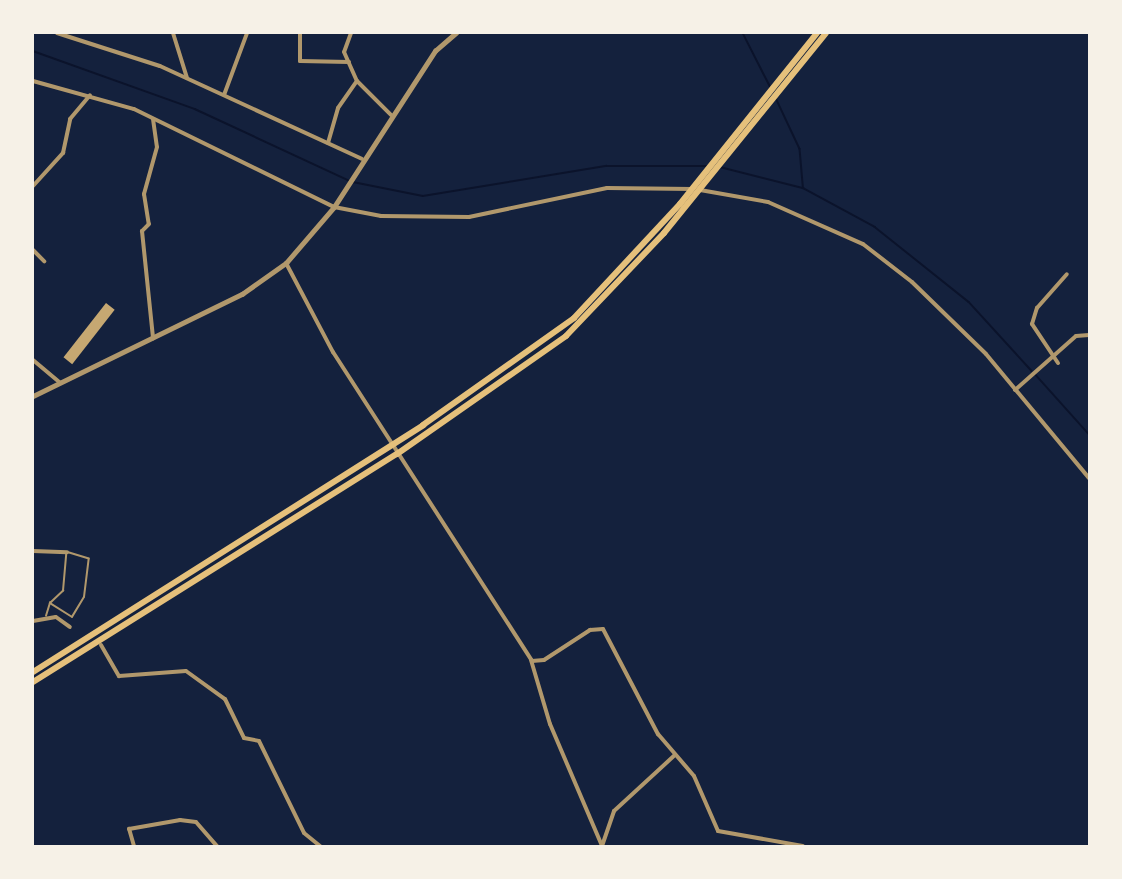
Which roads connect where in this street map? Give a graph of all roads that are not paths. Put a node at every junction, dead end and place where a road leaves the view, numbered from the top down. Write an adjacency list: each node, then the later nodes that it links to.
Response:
1 (57, 33): 10 (street)
2 (173, 33): 10 (street)
3 (247, 33): 15 (street)
4 (300, 33): 9 (street)
5 (351, 33): 9 (street)
6 (456, 33): 16 (street)
7 (817, 33): 11 (main road)
8 (826, 33): 11 (main road)
9 (350, 62): 13 (street)
10 (187, 78): 15 (street)
11 (784, 80): 22 (main road)
12 (33, 81): 14 (street)
13 (357, 81): 16 (street); 18 (street)
14 (90, 95): 17 (street); 20 (street)
15 (224, 95): 18 (street)
16 (391, 115): 19 (street)
17 (153, 118): 21 (street); 28 (street)
18 (328, 143): 19 (street)
19 (361, 161): 21 (street)
20 (33, 186)
21 (334, 206): 25 (street); 33 (street)
22 (682, 206): 35 (main road); 36 (main road)
23 (33, 250): 24 (street)
24 (44, 261)
25 (286, 262): 28 (street); 35 (street)
26 (1067, 274): 29 (street)
27 (1089, 335): 29 (street)
28 (153, 339): 32 (street)
29 (1052, 359): 31 (street); 33 (street)
30 (33, 360): 32 (street)
31 (1058, 363)
32 (60, 383): 34 (street)
33 (1016, 388): 37 (street)
34 (33, 396)
35 (391, 444): 36 (street); 46 (main road)
36 (397, 454): 45 (street); 47 (main road)
37 (1089, 478)
38 (33, 551): 39 (street)
39 (67, 552): 40 (lane); 40 (lane)
40 (51, 603): 41 (lane)
41 (46, 617): 42 (street); 43 (street)
42 (33, 621)
43 (70, 627)
44 (101, 645): 51 (street)
45 (531, 659): 48 (street); 48 (street)
46 (33, 672)
47 (33, 682)
48 (675, 755): 52 (street)
49 (134, 846): 50 (street)
50 (217, 846)
51 (320, 846)
52 (803, 846)

